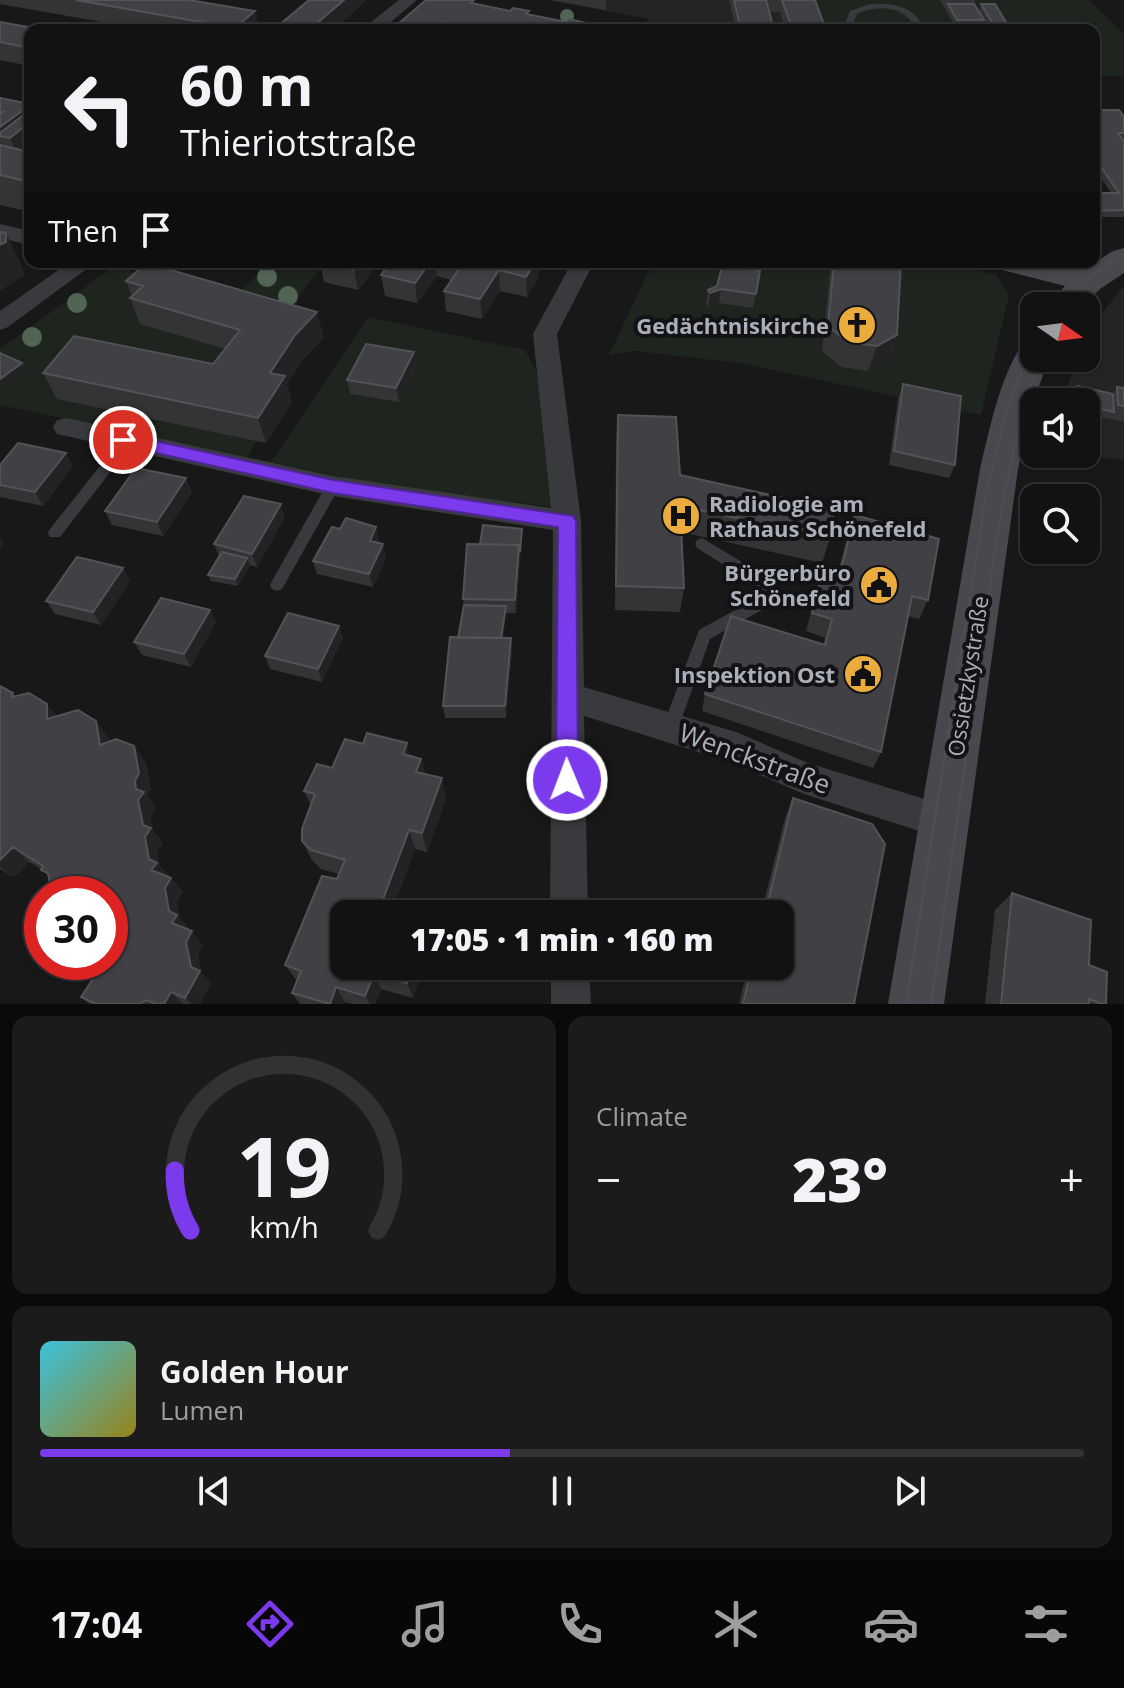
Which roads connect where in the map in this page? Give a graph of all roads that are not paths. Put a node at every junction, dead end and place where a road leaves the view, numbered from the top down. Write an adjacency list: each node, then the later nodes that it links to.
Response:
1 (409, 0): 3 (street)
2 (875, 3): 4 (lane); 5 (lane)
3 (378, 24)
4 (852, 24)
5 (917, 24)
6 (0, 231): 7 (street)
7 (24, 237)
8 (1124, 258): 12 (main road)
9 (76, 268): 14 (street)
10 (580, 268): 19 (street)
11 (1038, 268): 12 (main road)
12 (1088, 282): 13 (main road)
13 (1078, 292)
14 (0, 322)
15 (1027, 372): 25 (main road, Ossietzkystraße)
16 (66, 427): 17 (street)
17 (127, 441): 18 (street); 20 (lane)
18 (333, 486): 19 (street); 22 (lane)
19 (567, 521): 23 (street)
20 (55, 533)
21 (702, 544): 24 (lane)
22 (277, 585)
23 (566, 696): 24 (street, Wenckstraße); 26 (street)
24 (671, 726): 25 (street, Wenckstraße)
25 (944, 822): 29 (main road, Ossietzkystraße)
26 (569, 900)
27 (570, 980): 28 (street)
28 (571, 1004)
29 (916, 1004)

